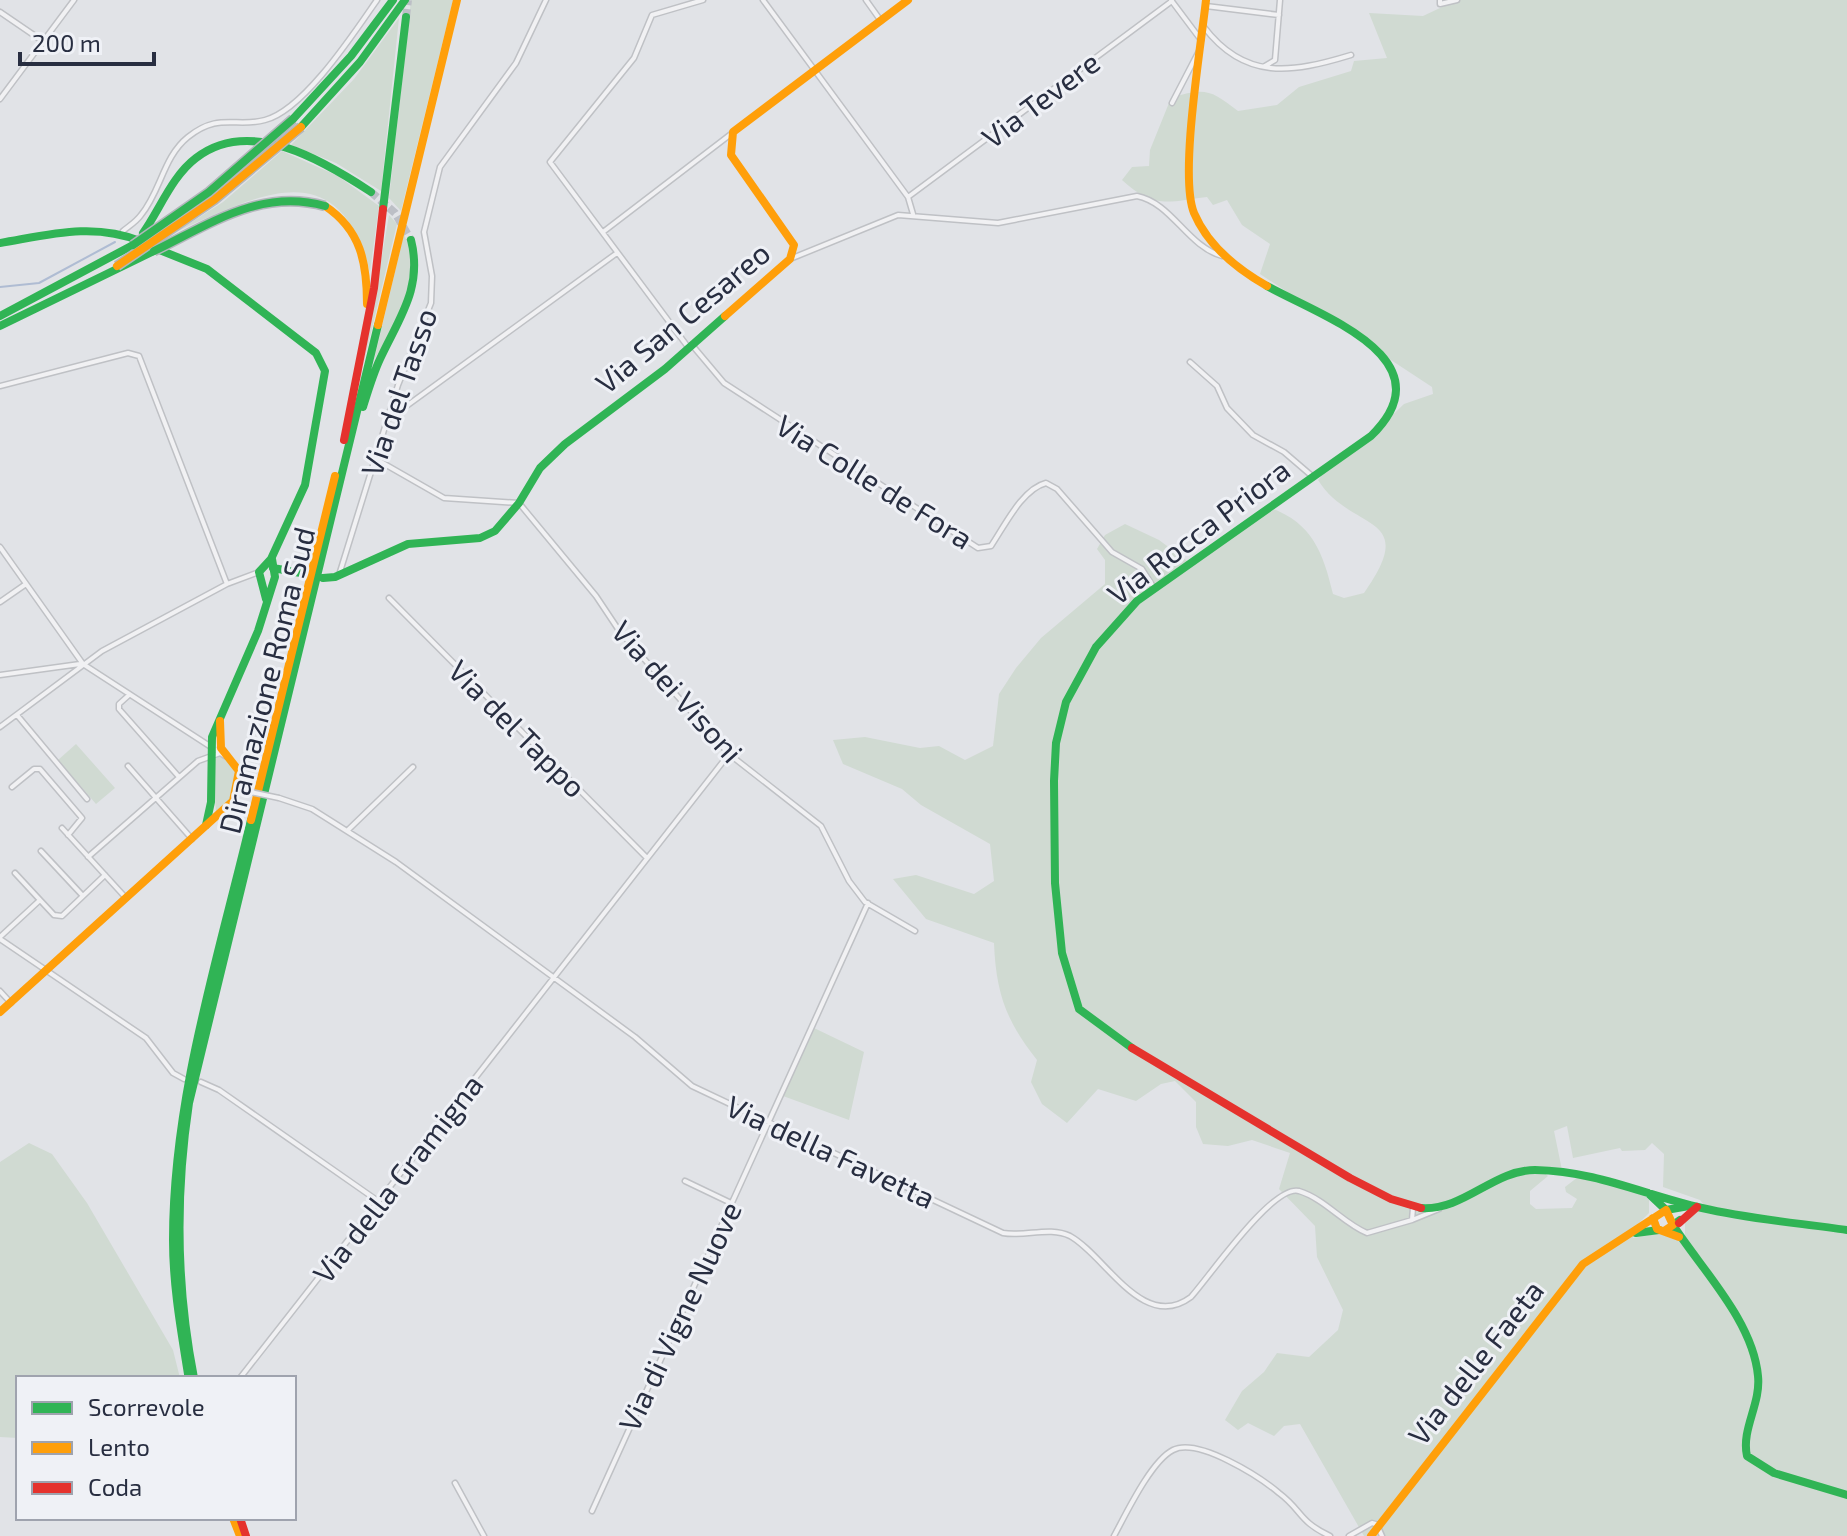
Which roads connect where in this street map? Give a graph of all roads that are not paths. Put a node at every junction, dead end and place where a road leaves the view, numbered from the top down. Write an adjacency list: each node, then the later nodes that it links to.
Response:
1 (74, 0): 21 (street)
2 (377, 0): 32 (street)
3 (393, 0): 36 (main road, bridge)
4 (405, 0): 40 (main road, bridge)
5 (457, 0): 49 (main road, Diramazione Roma Sud)
6 (546, 0): 48 (street, Via del Tasso)
7 (703, 0): 33 (street)
8 (763, 0): 25 (street)
9 (866, 0): 19 (street)
10 (908, 0): 19 (main road)
11 (1172, 0): 22 (street); 30 (street, Via Tevere)
12 (1280, 0): 17 (street)
13 (1440, 0): 14 (street)
14 (1457, 0)
15 (1206, 3): 17 (street); 20 (main road)
16 (0, 12): 21 (street)
17 (1279, 15): 24 (street)
18 (406, 17): 44 (main road)
19 (882, 22): 25 (main road)
20 (1204, 27): 22 (main road); 24 (street)
21 (44, 42): 26 (street)
22 (1203, 43): 27 (street); 38 (main road)
23 (1351, 55): 24 (street)
24 (1258, 66)
25 (814, 71): 28 (main road); 30 (street)
26 (0, 99)
27 (1172, 103)
28 (733, 132): 33 (street); 39 (main road, Via San Cesareo)
29 (371, 192): 36 (main road)
30 (908, 197): 31 (street)
31 (913, 214): 38 (street); 39 (street)
32 (123, 231): 35 (main road); 56 (main road)
33 (603, 232): 37 (street)
34 (411, 240): 49 (main road)
35 (0, 243)
36 (133, 245): 41 (main road)
37 (617, 253): 45 (street); 48 (street)
38 (1222, 256): 51 (main road, Via Rocca Priora)
39 (790, 259): 45 (main road, Via San Cesareo)
40 (117, 266): 41 (main road); 44 (main road, bridge)
41 (21, 310): 42 (main road); 43 (main road)
42 (0, 316)
43 (0, 326)
44 (365, 341): 124 (main road, Diramazione Roma Sud)
45 (690, 345): 52 (main road, Via San Cesareo); 62 (street, Via Colle de Fora)
46 (1190, 362): 51 (street)
47 (0, 386): 61 (street)
48 (387, 420): 50 (street, Via del Tasso)
49 (351, 434): 123 (main road, Diramazione Roma Sud)
50 (374, 458): 52 (street); 58 (street, Via del Tasso)
51 (1312, 476): 62 (main road, Via Rocca Priora)
52 (519, 503): 58 (main road, Via San Cesareo); 73 (street, Via dei Visoni)
53 (0, 547): 54 (street)
54 (6, 556): 55 (street); 60 (street)
55 (0, 560)
56 (268, 574): 57 (main road); 61 (street); 70 (main road)
57 (306, 574)
58 (339, 575): 59 (main road, Via San Cesareo)
59 (323, 578)
60 (26, 584): 64 (street); 65 (street)
61 (227, 584): 65 (street)
62 (1154, 588): 114 (main road, Via Rocca Priora)
63 (389, 598): 91 (street, Via del Tappo)
64 (0, 602)
65 (83, 664): 66 (street); 67 (street); 68 (street)
66 (0, 675)
67 (130, 694): 71 (street); 77 (street)
68 (17, 715): 69 (street); 81 (street)
69 (0, 727)
70 (216, 732): 71 (street); 72 (main road); 74 (main road)
71 (199, 739): 72 (street)
72 (212, 750): 74 (street); 77 (street); 82 (main road)
73 (729, 754): 91 (street, Via della Gramigna); 97 (street, Via dei Visoni)
74 (223, 755): 79 (main road)
75 (128, 766): 80 (street)
76 (413, 767): 86 (street)
77 (179, 777): 80 (street)
78 (12, 787): 87 (street)
79 (242, 790): 83 (main road); 86 (street, Via della Favetta, bridge)
80 (155, 797): 88 (street); 90 (street)
81 (87, 799)
82 (211, 802): 83 (street); 85 (main road)
83 (216, 817): 85 (main road)
84 (62, 828): 87 (street)
85 (204, 828): 88 (main road)
86 (348, 830): 101 (street, Via della Favetta)
87 (68, 835): 90 (street)
88 (192, 839): 95 (main road)
89 (41, 851): 94 (street)
90 (88, 857): 93 (street)
91 (647, 858): 101 (street, Via della Gramigna)
92 (15, 873): 96 (street)
93 (105, 875): 94 (street); 95 (street)
94 (83, 896): 96 (street)
95 (126, 898): 100 (main road)
96 (40, 900): 99 (street)
97 (868, 903): 98 (street, Via dei Visoni); 107 (street, Via di Vigne Nuove)
98 (915, 931)
99 (0, 938): 100 (street)
100 (46, 971): 103 (main road); 105 (street)
101 (553, 976): 107 (street, Via della Favetta); 110 (street, Via della Gramigna)
102 (0, 991): 103 (street)
103 (11, 1003): 104 (main road)
104 (0, 1012)
105 (184, 1079)
106 (201, 1082): 110 (street)
107 (769, 1122): 111 (street, Via di Vigne Nuove); 117 (street, Via della Favetta)
108 (685, 1181): 111 (street)
109 (1640, 1189): 112 (main road, Via Rocca Priora); 113 (main road, Via Rocca Priora); 115 (main road); 116 (main road)
110 (378, 1201): 125 (street, Via della Gramigna)
111 (731, 1203): 128 (street, Via di Vigne Nuove)
112 (1445, 1206): 114 (main road, Via Rocca Priora); 117 (street)
113 (1697, 1207): 115 (main road); 118 (main road); 119 (main road)
114 (1413, 1208): 117 (street)
115 (1666, 1210): 116 (main road); 118 (main road)
116 (1654, 1216): 120 (main road); 121 (main road)
117 (1412, 1220)
118 (1676, 1223): 120 (main road); 122 (main road)
119 (1847, 1230)
120 (1662, 1231): 121 (main road); 122 (main road)
121 (1633, 1234): 129 (main road, Via delle Faeta)
122 (1681, 1238): 127 (main road)
123 (192, 1376)
124 (192, 1376)
125 (242, 1376)
126 (455, 1483): 130 (street)
127 (1847, 1495)
128 (592, 1511)
129 (1380, 1529): 133 (street); 134 (main road, Via delle Faeta)
130 (484, 1536)
131 (1114, 1536): 132 (street)
132 (1330, 1536)
133 (1349, 1536)
134 (1371, 1536)

